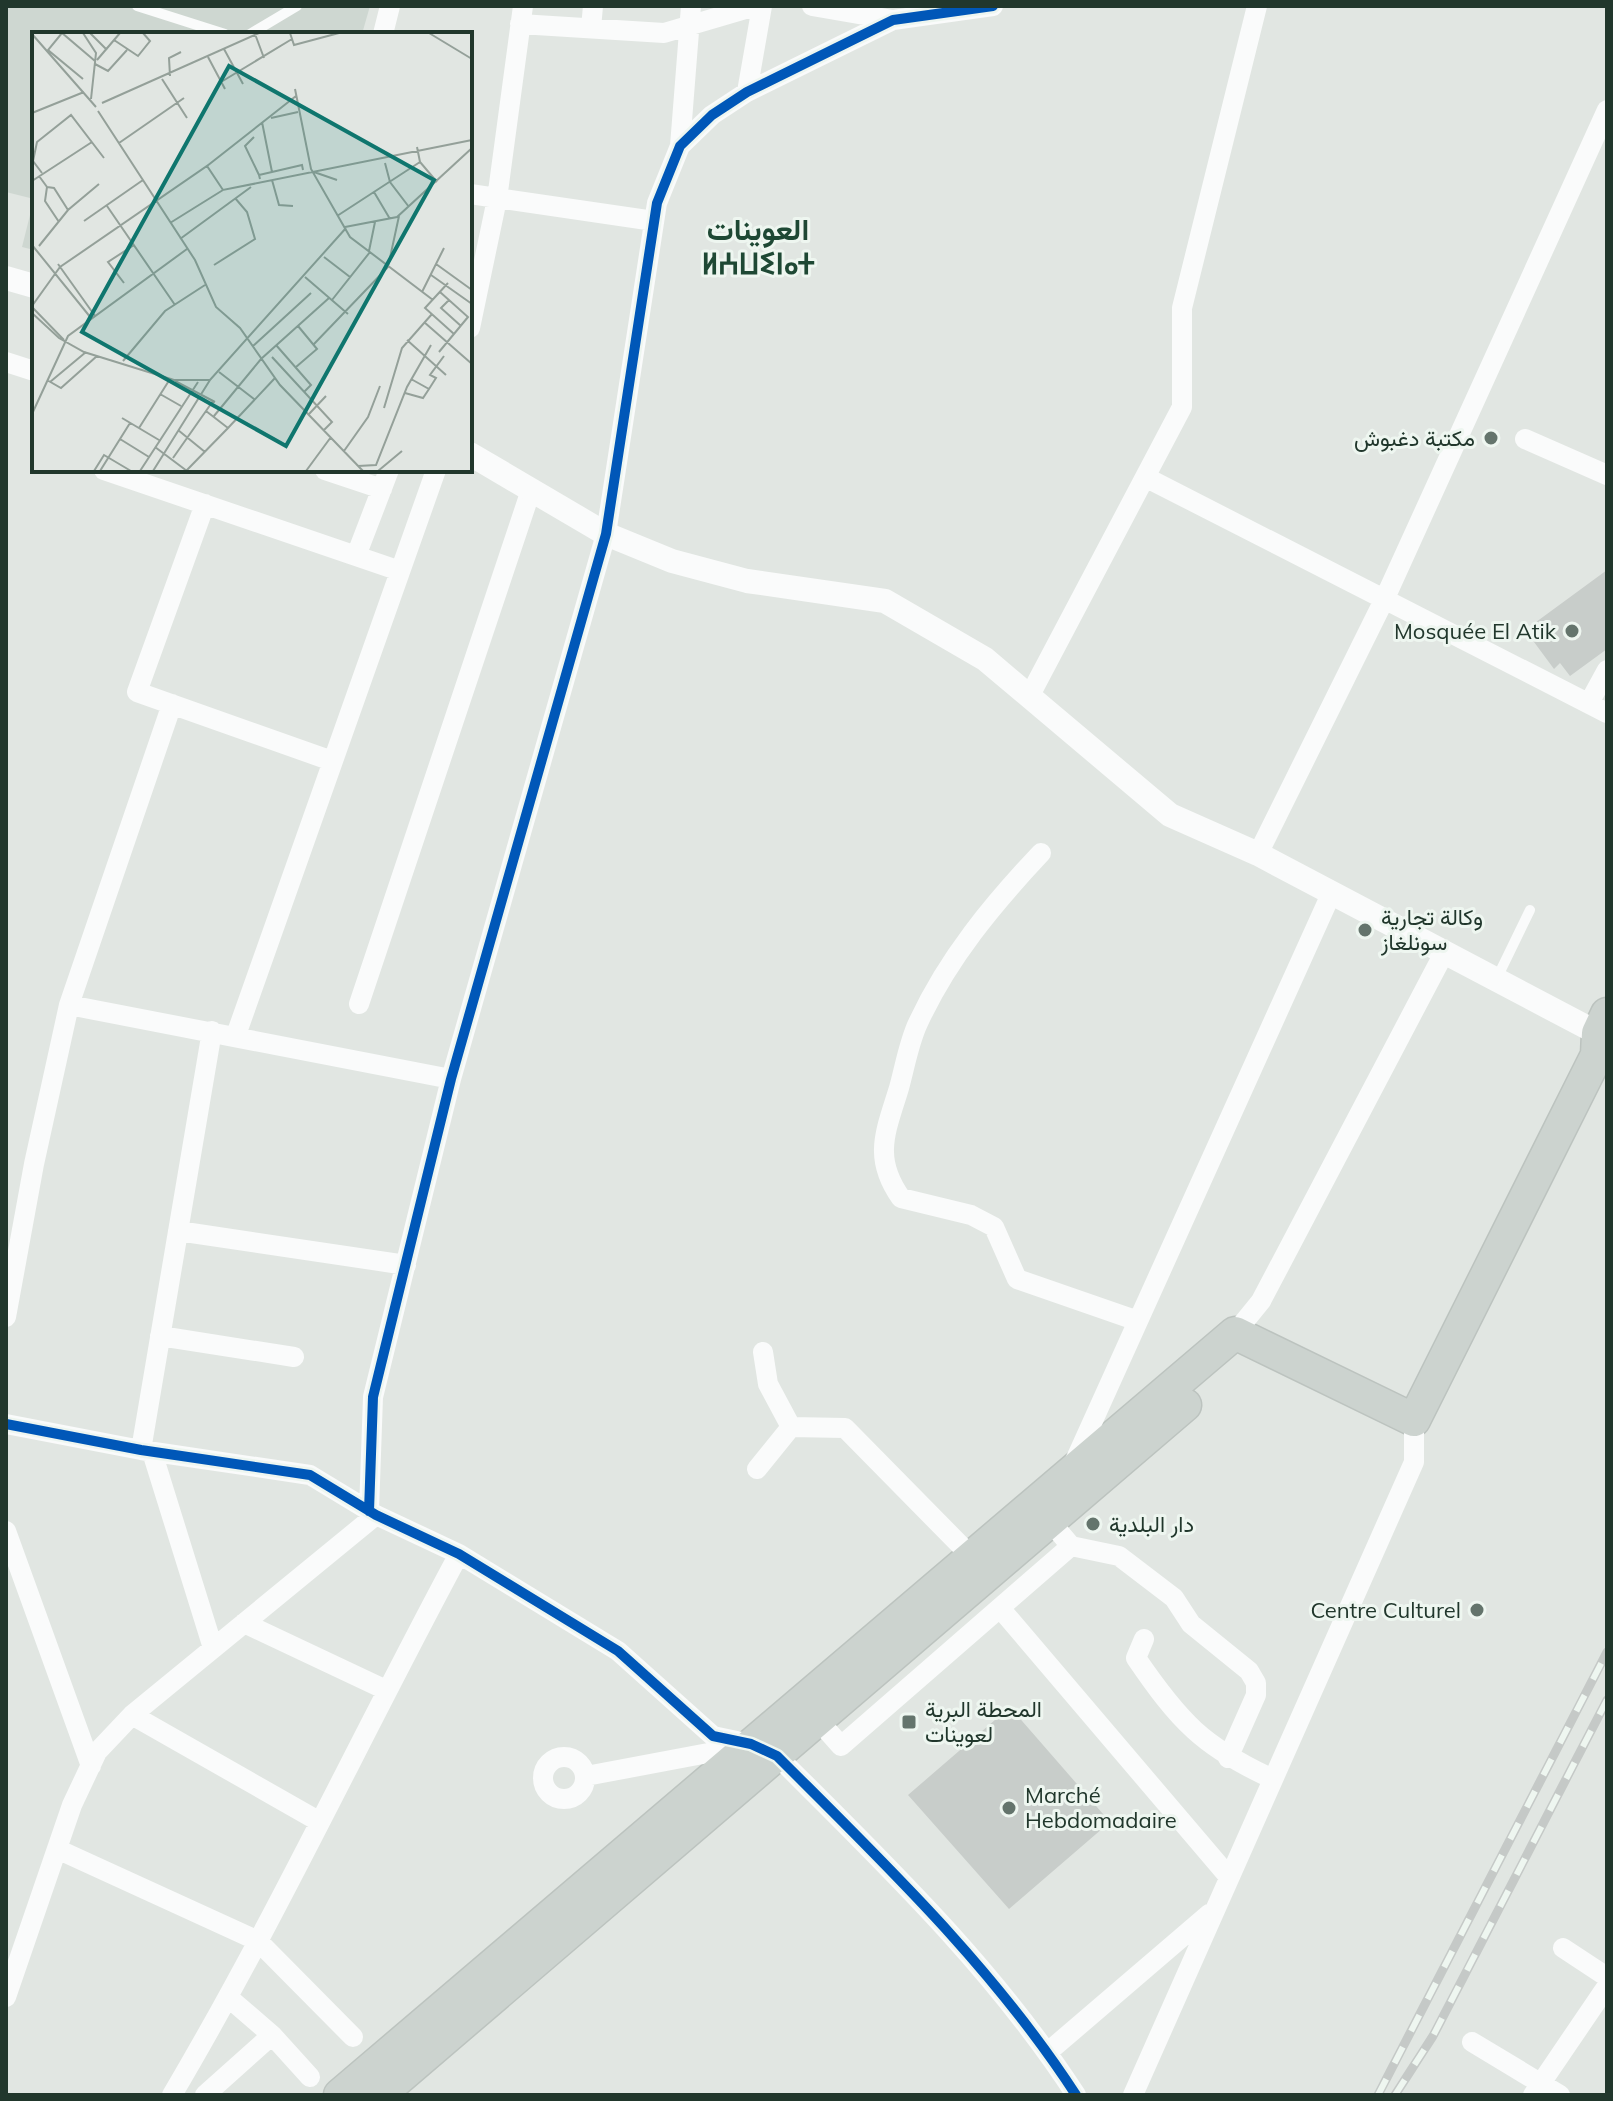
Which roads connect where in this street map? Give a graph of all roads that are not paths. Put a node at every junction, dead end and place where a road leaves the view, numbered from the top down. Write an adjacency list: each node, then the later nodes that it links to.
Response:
1 (137, 6): 15 (lane)
2 (297, 6): 16 (lane)
3 (390, 6): 17 (street)
4 (593, 6): 14 (street)
5 (756, 6): 12 (street)
6 (762, 6): 18 (street)
7 (812, 6): 13 (street)
8 (993, 6): 10 (street)
9 (1257, 6): 36 (street)
10 (929, 11): 13 (street)
11 (522, 15): 14 (street); 23 (street)
12 (691, 15): 14 (street); 20 (street)
13 (893, 20): 18 (street)
14 (591, 28)
15 (219, 32)
16 (253, 32)
17 (384, 32)
18 (747, 92): 20 (street)
19 (1606, 116): 21 (street)
20 (680, 146): 24 (street)
21 (1599, 147): 43 (street)
22 (472, 194): 23 (street)
23 (497, 199): 24 (street); 27 (street)
24 (654, 221): 40 (street)
25 (6, 278): 26 (street)
26 (32, 285)
27 (472, 318)
28 (6, 362): 29 (street)
29 (32, 370)
30 (1525, 439): 32 (street)
31 (472, 455): 38 (street)
32 (1605, 470)
33 (110, 472): 39 (street)
34 (337, 472): 37 (street)
35 (435, 472): 42 (street)
36 (1145, 477): 43 (street); 45 (street)
37 (386, 480): 41 (street)
38 (531, 490): 40 (street); 55 (street)
39 (205, 504): 41 (street); 46 (street)
40 (606, 534): 45 (street); 60 (street)
41 (356, 556): 42 (street)
42 (400, 571): 48 (street)
43 (1385, 598): 47 (street); 50 (street)
44 (1607, 670): 47 (street)
45 (1029, 697): 50 (street)
46 (172, 704): 48 (street); 56 (street)
47 (1598, 708)
48 (332, 761): 58 (street)
49 (1041, 853): 64 (street)
50 (1258, 854): 51 (street)
51 (1331, 894): 53 (street); 64 (street)
52 (1530, 910): 54 (lane)
53 (1443, 955): 54 (street); 66 (street)
54 (1495, 981): 59 (street)
55 (359, 1004)
56 (69, 1005): 57 (street); 63 (street)
57 (212, 1031): 58 (street); 61 (street)
58 (236, 1035): 60 (street)
59 (1603, 1038): 69 (main road)
60 (451, 1079): 62 (street)
61 (178, 1231): 62 (street); 65 (street)
62 (406, 1265): 75 (street)
63 (6, 1317)
64 (1138, 1321): 74 (street)
65 (160, 1336): 68 (street); 72 (street)
66 (1246, 1339): 69 (main road); 74 (main road); 76 (main road)
67 (763, 1352): 71 (street)
68 (294, 1357)
69 (1414, 1420): 92 (street)
70 (6, 1424): 72 (street)
71 (791, 1427): 73 (street); 80 (street)
72 (147, 1451): 75 (street); 84 (street)
73 (757, 1469)
74 (1068, 1476): 80 (main road)
75 (372, 1513): 79 (street); 82 (street)
76 (1050, 1521): 78 (street); 87 (main road)
77 (6, 1531): 90 (street)
78 (1071, 1546): 81 (street); 89 (street)
79 (459, 1554): 85 (street); 88 (street)
80 (972, 1557): 88 (main road)
81 (1000, 1608): 87 (street); 95 (street)
82 (244, 1623): 84 (street); 85 (street)
83 (1144, 1639): 89 (street)
84 (213, 1648): 86 (street)
85 (386, 1690): 93 (street)
86 (132, 1715): 90 (street); 93 (street)
87 (818, 1720): 88 (main road)
88 (764, 1750): 91 (street); 101 (main road); 107 (street)
89 (1228, 1758): 92 (street)
90 (91, 1766): 94 (street)
91 (586, 1776)
92 (1273, 1779): 95 (street)
93 (320, 1822): 97 (street)
94 (57, 1849): 97 (street); 102 (street)
95 (1229, 1877): 96 (street)
96 (1215, 1909): 107 (street); 115 (street)
97 (258, 1941): 103 (street); 105 (street)
98 (1563, 1948): 99 (street)
99 (1607, 1977)
100 (1607, 1986): 109 (street)
101 (478, 1994): 112 (main road); 113 (main road)
102 (6, 1997)
103 (229, 1998): 104 (street); 110 (street)
104 (272, 2035): 108 (street); 111 (street)
105 (353, 2037)
106 (1472, 2042): 109 (street)
107 (1048, 2052): 114 (street)
108 (310, 2077)
109 (1537, 2089): 116 (street)
110 (172, 2095)
111 (205, 2095)
112 (340, 2095)
113 (379, 2095)
114 (1076, 2095)
115 (1133, 2095)
116 (1560, 2095)

